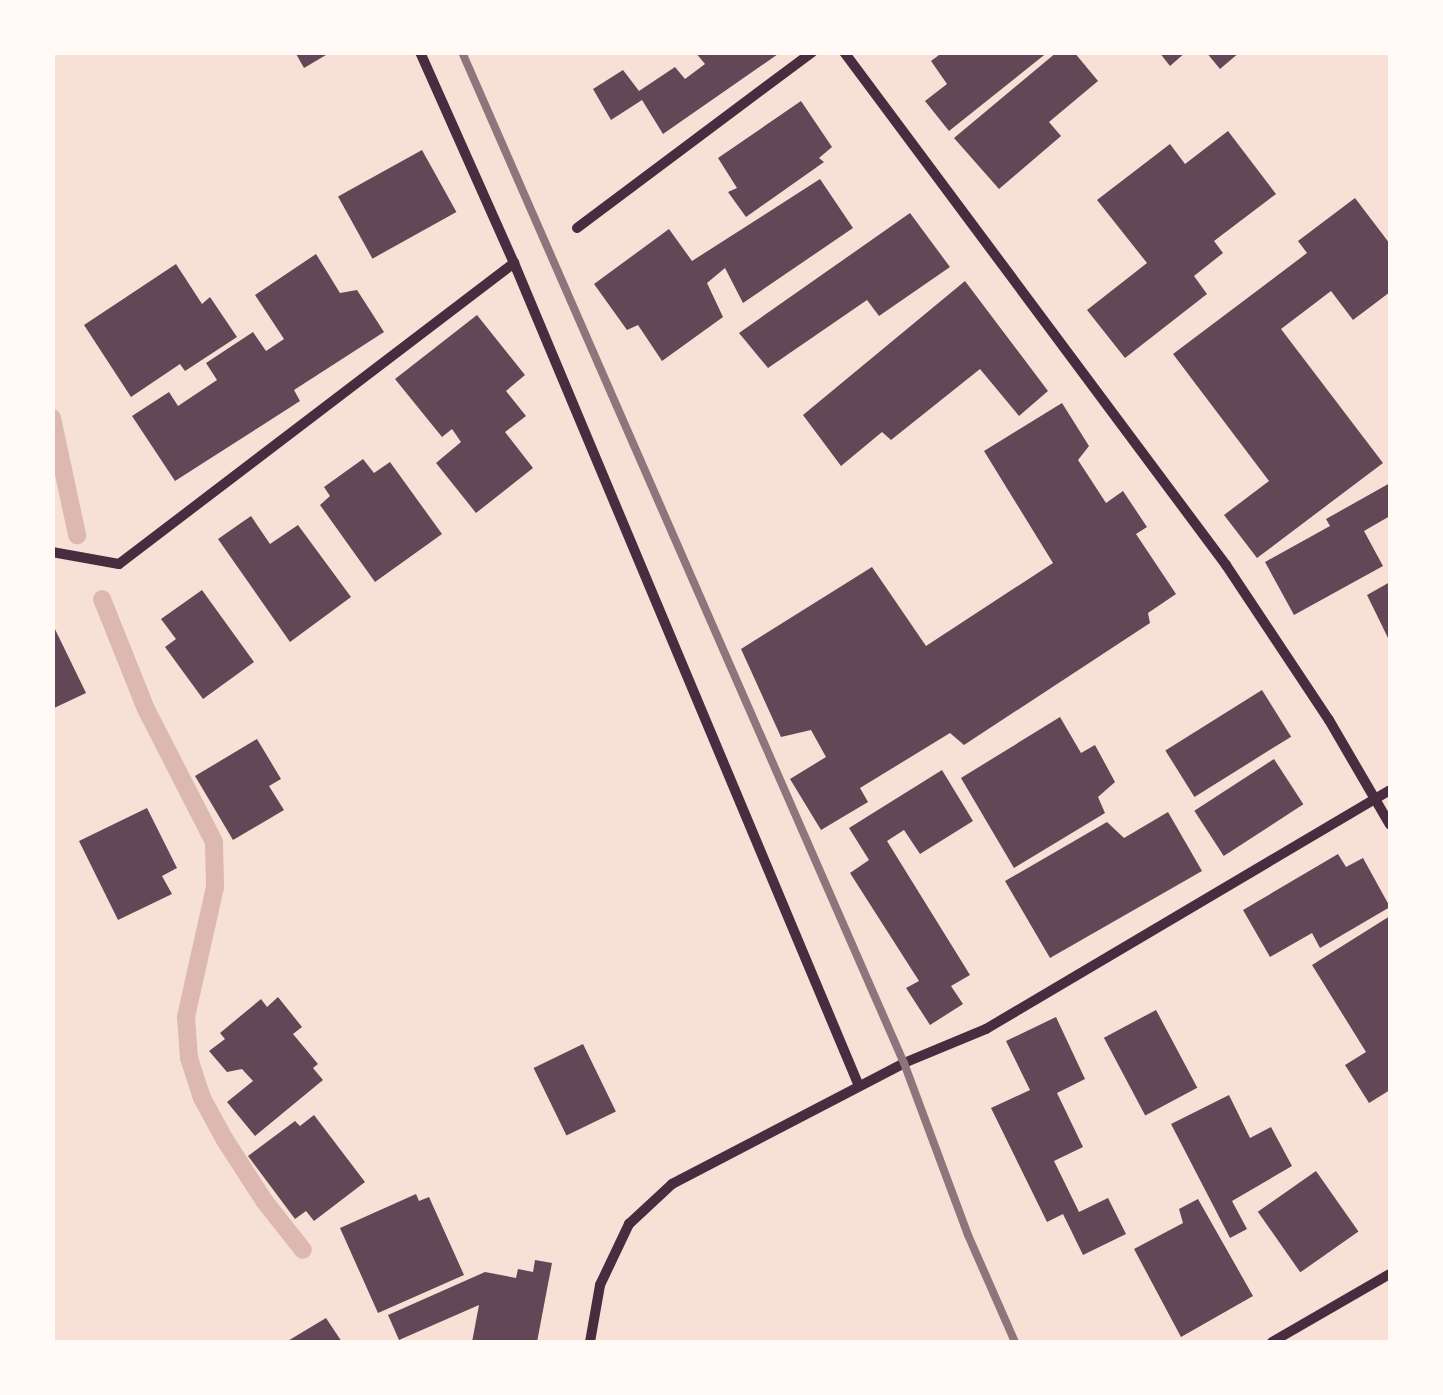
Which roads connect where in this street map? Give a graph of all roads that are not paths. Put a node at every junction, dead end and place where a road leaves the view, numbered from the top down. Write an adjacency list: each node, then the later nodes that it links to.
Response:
1 (420, 52): 5 (street)
2 (812, 52): 4 (street)
3 (844, 52): 8 (street)
4 (576, 228)
5 (514, 263): 6 (street); 10 (street)
6 (52, 552)
7 (1390, 790): 8 (street)
8 (1373, 797): 9 (street); 10 (street)
9 (1390, 825)
10 (859, 1086): 12 (street)
11 (1390, 1274): 13 (street)
12 (590, 1342)
13 (1272, 1342)

